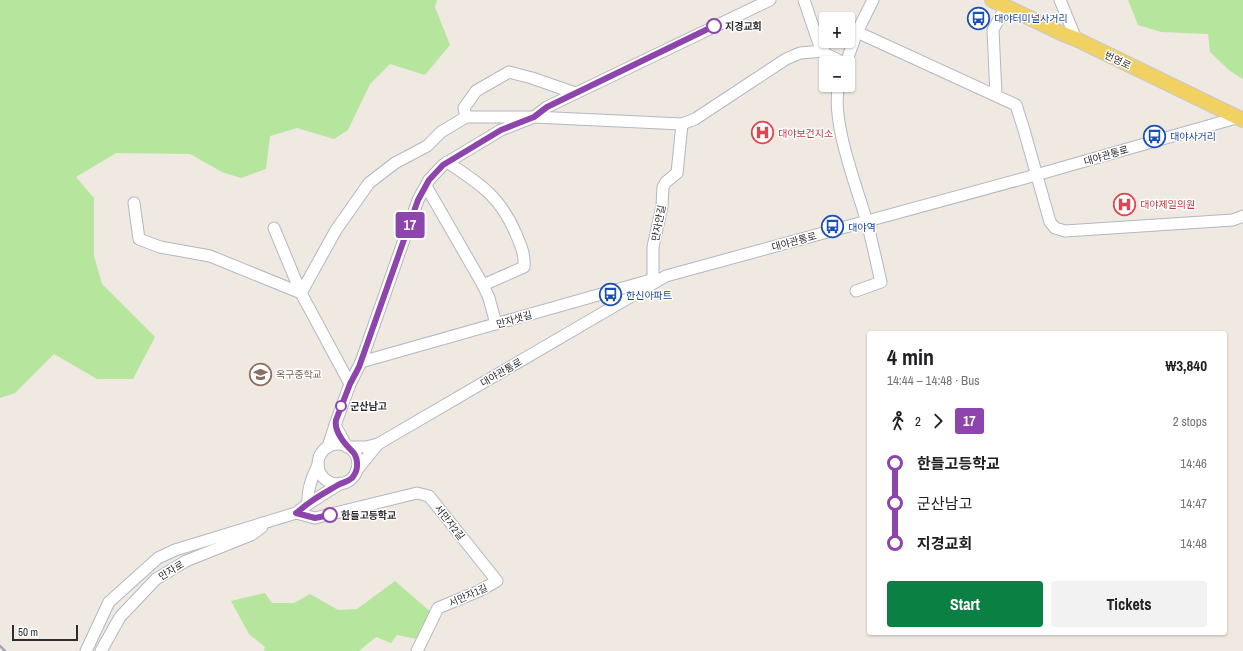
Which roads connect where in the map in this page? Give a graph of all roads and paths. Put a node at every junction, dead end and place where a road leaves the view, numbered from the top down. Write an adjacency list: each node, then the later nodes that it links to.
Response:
1 (770, 0): 13 (street)
2 (804, 0): 9 (street)
3 (873, 0): 7 (street)
4 (992, 0): 6 (main road, 번영로)
5 (1060, 0): 8 (street)
6 (1006, 6): 8 (main road, 번영로); 14 (street)
7 (857, 32): 11 (street); 14 (street)
8 (1076, 39): 17 (main road, 번영로)
9 (824, 51): 10 (street); 18 (street)
10 (830, 56)
11 (848, 56)
12 (837, 92): 24 (street)
13 (575, 93): 15 (street); 16 (street)
14 (996, 95): 20 (street)
15 (466, 117): 16 (street); 30 (street)
16 (534, 117): 18 (street); 19 (street)
17 (1241, 118): 20 (street, 대야관통로)
18 (682, 124): 27 (street, 만자안길)
19 (447, 162): 21 (street); 28 (street)
20 (1036, 174): 23 (street); 24 (street, 대야관통로)
21 (426, 186): 28 (street); 32 (street)
22 (134, 203): 30 (street)
23 (1243, 216)
24 (867, 221): 26 (street, 대야관통로); 29 (street)
25 (274, 228): 30 (street)
26 (666, 276): 27 (street, 만자샛길); 35 (street, 대야관통로)
27 (653, 280): 31 (street, 만자샛길)
28 (483, 285): 31 (street)
29 (856, 291)
30 (301, 293): 33 (street)
31 (496, 324): 32 (street, 만자샛길)
32 (361, 362): 33 (street)
33 (350, 384): 34 (street)
34 (335, 425): 36 (street); 37 (street)
35 (378, 444): 37 (street); 39 (street)
36 (328, 447): 37 (street); 38 (street)
37 (347, 447): 39 (street)
38 (318, 465): 40 (street); 41 (street)
39 (356, 472): 40 (street)
40 (340, 483): 41 (street, 만자로)
41 (308, 504): 42 (street, 만자로)
42 (296, 513): 43 (street, 만자로); 44 (street, 서만자2길)
43 (268, 522): 45 (street, 만자로); 46 (street, 만자로)
44 (497, 581): 47 (street, 서만자1길)
45 (86, 651)
46 (101, 651)
47 (417, 651)

